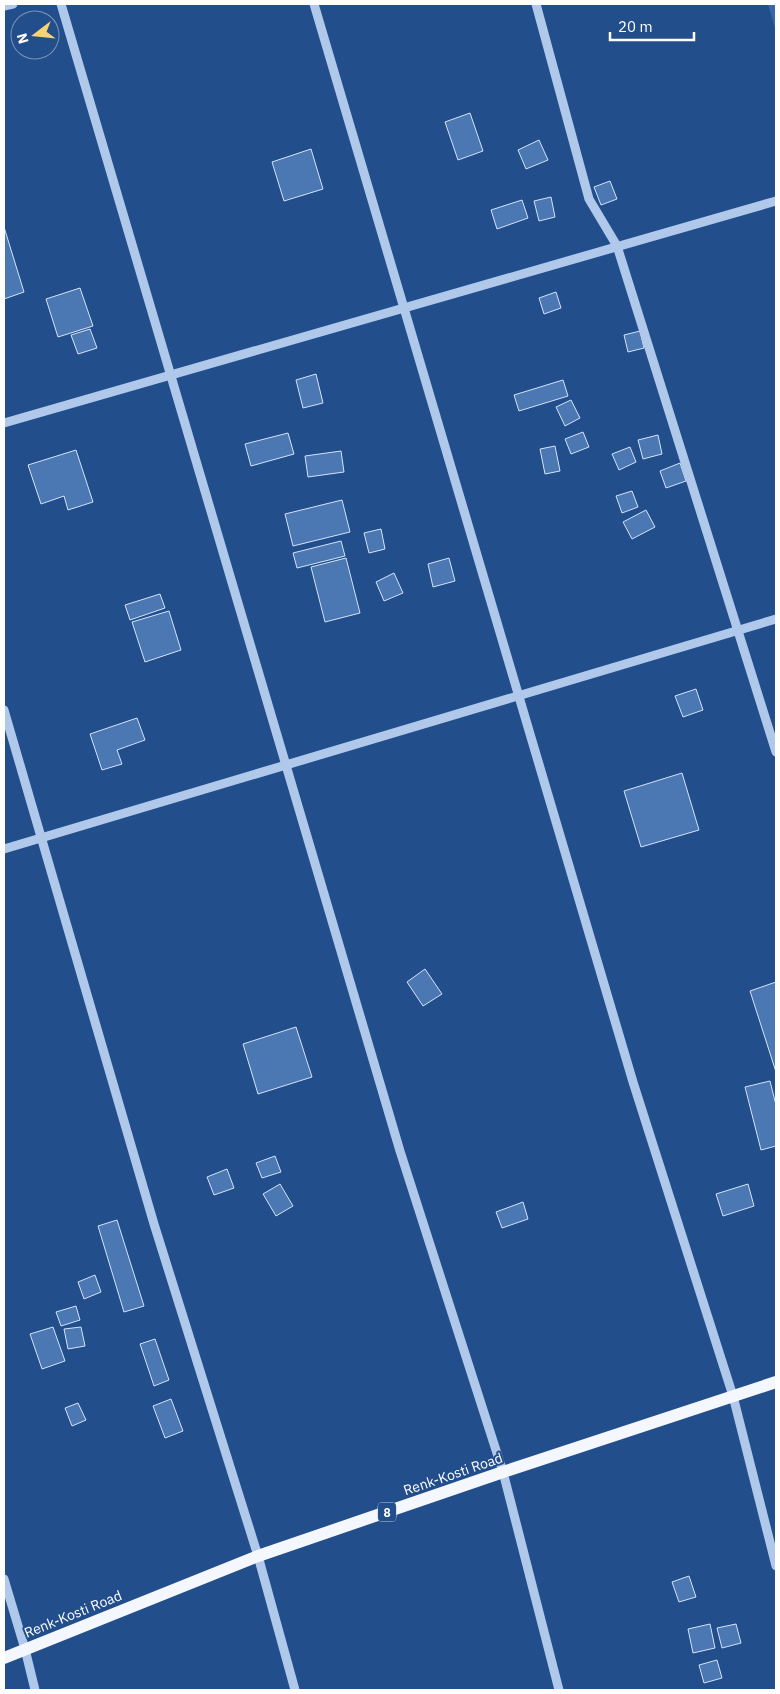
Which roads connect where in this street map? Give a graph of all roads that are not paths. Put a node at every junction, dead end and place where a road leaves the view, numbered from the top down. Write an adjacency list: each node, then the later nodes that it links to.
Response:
1 (13, 4): 5 (street)
2 (62, 4): 9 (street)
3 (314, 4): 8 (street)
4 (536, 4): 7 (street)
5 (4, 6)
6 (776, 201): 7 (street)
7 (617, 246): 8 (street); 12 (street)
8 (404, 306): 9 (street); 13 (street)
9 (171, 374): 10 (street); 16 (street)
10 (4, 422)
11 (776, 618): 12 (street)
12 (737, 630): 13 (street); 15 (street)
13 (519, 695): 16 (street); 20 (street)
14 (4, 710): 17 (street)
15 (776, 752)
16 (286, 764): 17 (street); 21 (street)
17 (41, 838): 18 (street); 22 (street)
18 (4, 849)
19 (776, 1382): 20 (main road, Renk-Kosti Road / 8)
20 (733, 1396): 21 (main road, Renk-Kosti Road / 8); 23 (street)
21 (503, 1472): 22 (main road, Renk-Kosti Road / 8); 29 (street)
22 (258, 1556): 25 (main road, Renk-Kosti Road / 8); 28 (street)
23 (776, 1566)
24 (4, 1579): 25 (street)
25 (26, 1649): 26 (main road, Renk-Kosti Road / 8); 27 (street)
26 (4, 1658)
27 (35, 1690)
28 (295, 1690)
29 (559, 1690)

